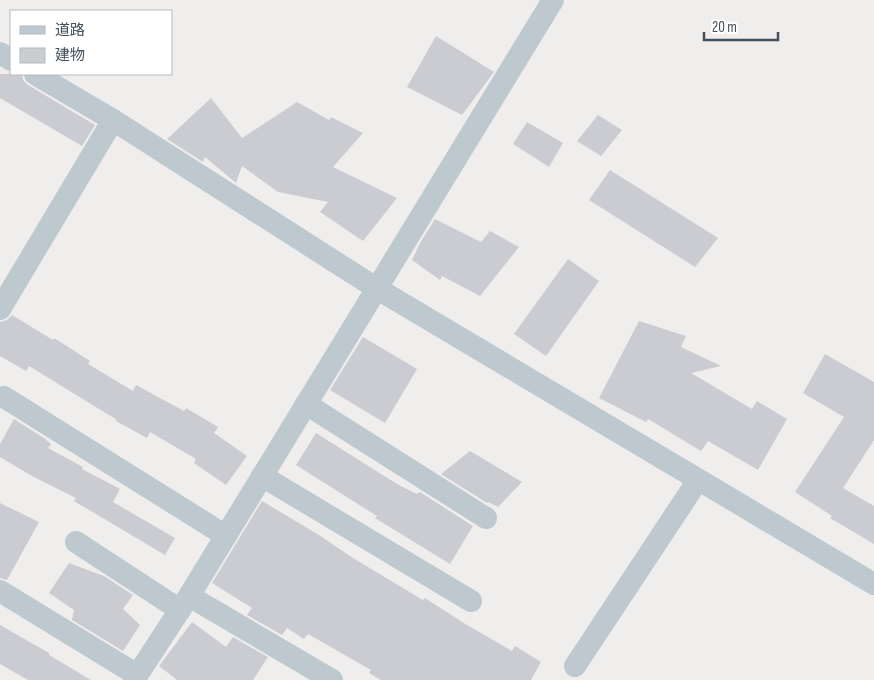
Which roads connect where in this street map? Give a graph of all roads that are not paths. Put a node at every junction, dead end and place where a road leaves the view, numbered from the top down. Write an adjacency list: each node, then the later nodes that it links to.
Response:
1 (553, 0): 4 (street)
2 (37, 75): 3 (street)
3 (113, 120): 4 (street); 5 (street)
4 (376, 288): 7 (street); 9 (street)
5 (0, 309)
6 (4, 397): 11 (street)
7 (306, 404): 8 (street); 10 (street)
8 (262, 476): 11 (street); 15 (street)
9 (698, 480): 13 (street); 17 (street)
10 (486, 518)
11 (226, 536): 16 (street)
12 (76, 542): 16 (street)
13 (874, 584)
14 (0, 591): 18 (street)
15 (471, 601)
16 (184, 603): 18 (street); 19 (street)
17 (575, 666)
18 (135, 678)
19 (332, 680)

